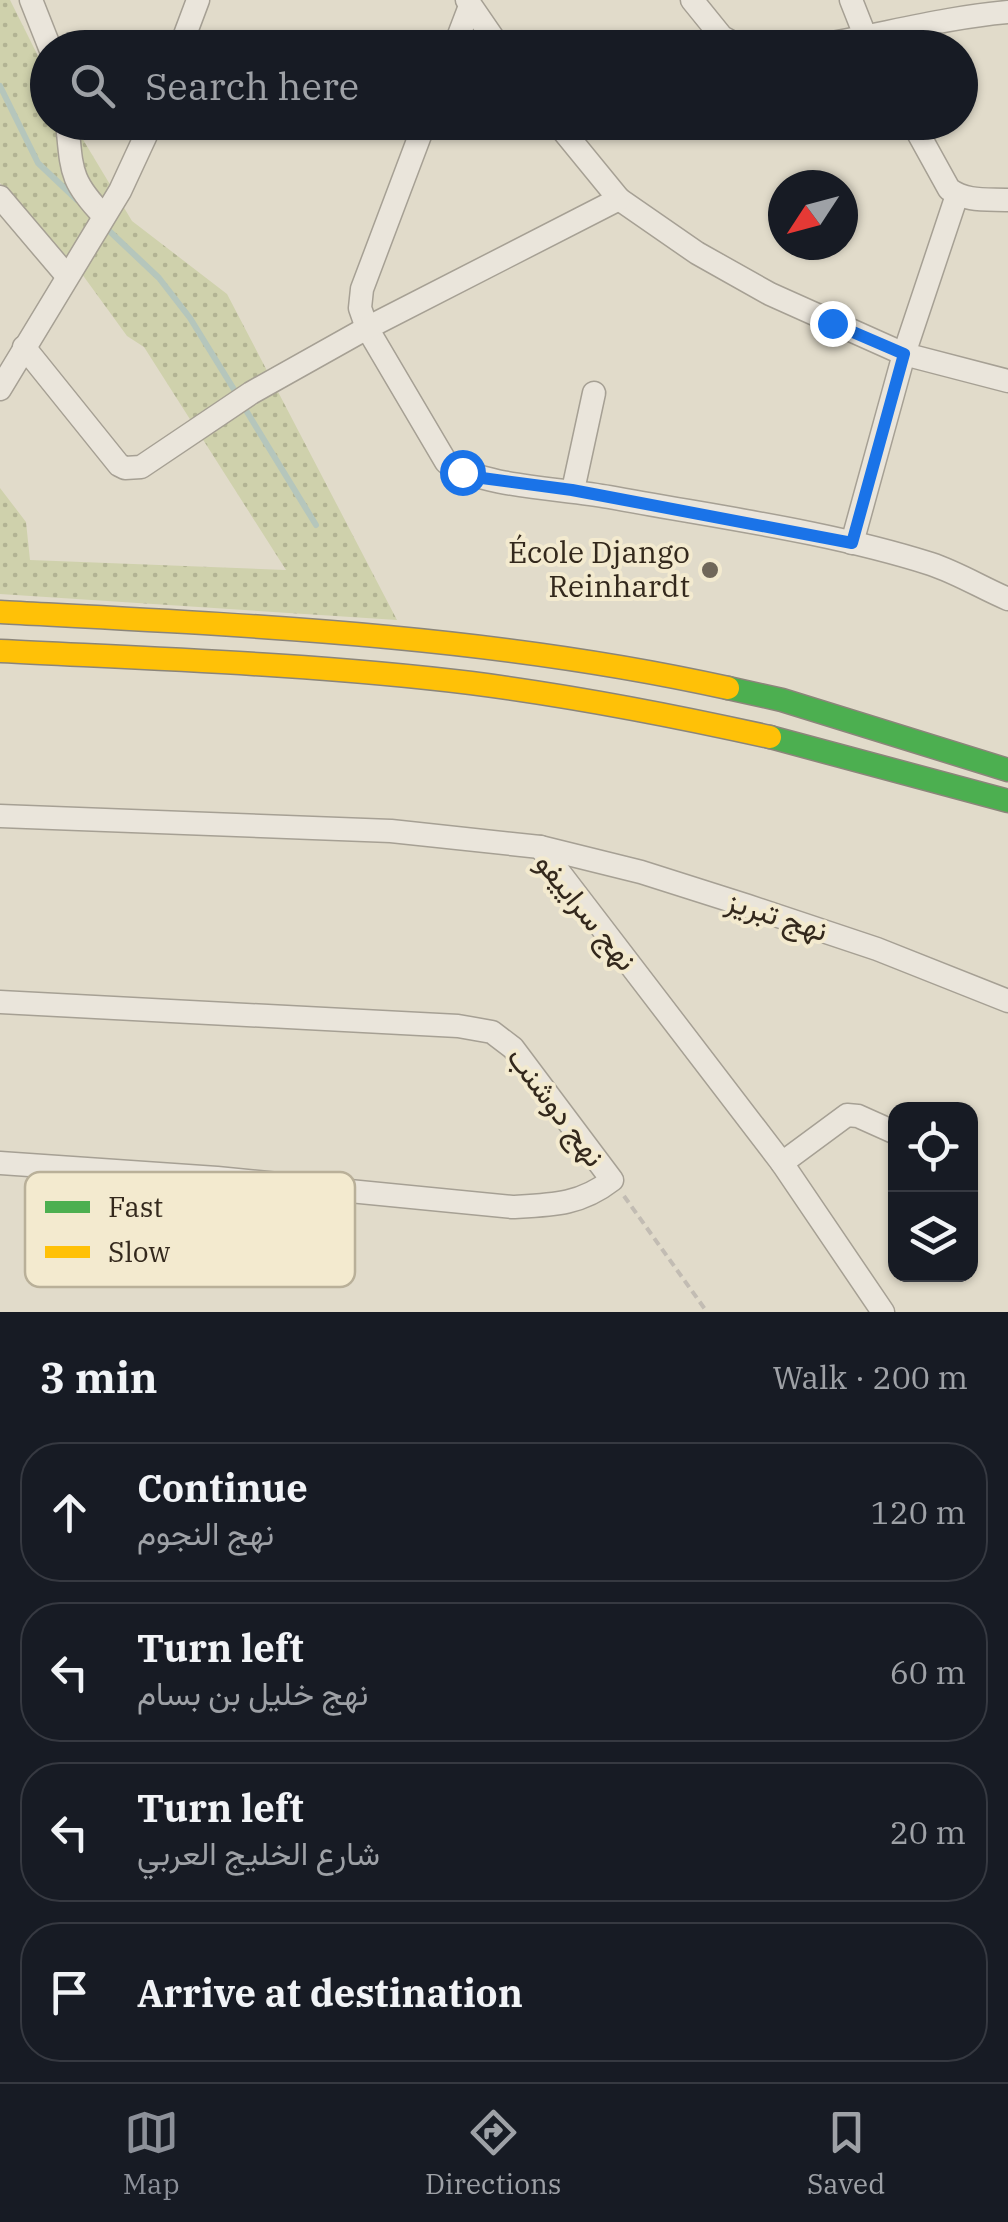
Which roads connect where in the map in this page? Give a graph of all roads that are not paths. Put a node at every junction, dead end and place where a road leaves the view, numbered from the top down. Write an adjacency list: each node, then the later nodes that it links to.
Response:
1 (32, 0): 7 (street)
2 (198, 0): 8 (street)
3 (692, 0): 11 (street)
4 (851, 0): 12 (street)
5 (468, 3): 9 (street); 10 (street)
6 (1008, 12): 13 (street)
7 (43, 30)
8 (187, 30)
9 (460, 30)
10 (487, 30)
11 (716, 30)
12 (862, 30)
13 (915, 30)
14 (69, 140): 23 (street)
15 (144, 140): 23 (street)
16 (418, 140): 25 (street)
17 (571, 140): 21 (street)
18 (922, 140): 19 (street)
19 (957, 195): 22 (street); 27 (street)
20 (0, 197): 24 (street)
21 (619, 200): 25 (street); 27 (street)
22 (1008, 200)
23 (104, 216): 24 (street)
24 (67, 276): 26 (street)
25 (367, 328): 26 (street); 31 (street)
26 (24, 347): 29 (street)
27 (904, 354): 28 (street); 32 (street)
28 (1008, 381)
29 (0, 389)
30 (594, 393): 31 (street)
31 (572, 490): 32 (street)
32 (852, 543): 33 (street)
33 (1008, 599)
34 (0, 612): 36 (highway)
35 (0, 651): 37 (highway)
36 (782, 700): 38 (highway); 39 (highway)
37 (777, 740): 40 (highway); 42 (highway)
38 (1008, 747)
39 (1008, 770)
40 (1008, 801)
41 (0, 816): 43 (street, نهج سراييفو)
42 (992, 821)
43 (540, 847): 44 (street, نهج تبريز); 48 (street, نهج سراييفو)
44 (1008, 1001)
45 (0, 1002): 50 (street, نهج دوشنب)
46 (888, 1129): 48 (street)
47 (0, 1162): 49 (street, نهج دوشنب)
48 (782, 1163): 51 (street, نهج سراييفو)
49 (136, 1172)
50 (355, 1192)
51 (884, 1312)

